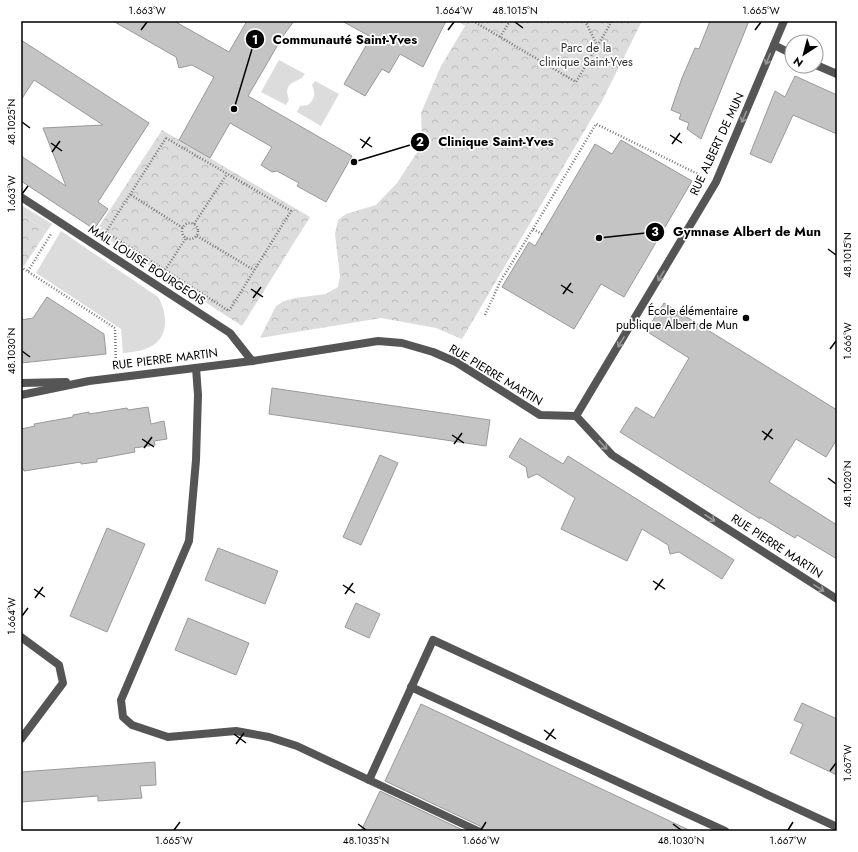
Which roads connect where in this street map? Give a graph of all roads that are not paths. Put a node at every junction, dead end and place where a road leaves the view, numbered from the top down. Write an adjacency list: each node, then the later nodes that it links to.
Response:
1 (784, 21): 2 (street, RUE ALBERT DE MUN)
2 (774, 45): 3 (street); 12 (street, RUE ALBERT DE MUN, one-way to 12)
3 (784, 50)
4 (824, 68): 5 (street)
5 (837, 74)
6 (21, 197): 7 (street, MAIL LOUISE BOURGEOIS)
7 (252, 361): 8 (street, RUE PIERRE MARTIN); 12 (street, RUE PIERRE MARTIN)
8 (196, 368): 9 (street, RUE PIERRE MARTIN); 17 (street)
9 (88, 381): 10 (street, RUE PIERRE MARTIN); 11 (street, RUE PIERRE MARTIN)
10 (21, 383)
11 (21, 395)
12 (576, 416): 13 (street, RUE PIERRE MARTIN, one-way to 13)
13 (837, 599)
14 (21, 637): 16 (street)
15 (411, 687): 17 (street); 18 (street); 20 (street)
16 (21, 739)
17 (369, 780): 19 (street)
18 (837, 827)
19 (478, 831)
20 (725, 831)

